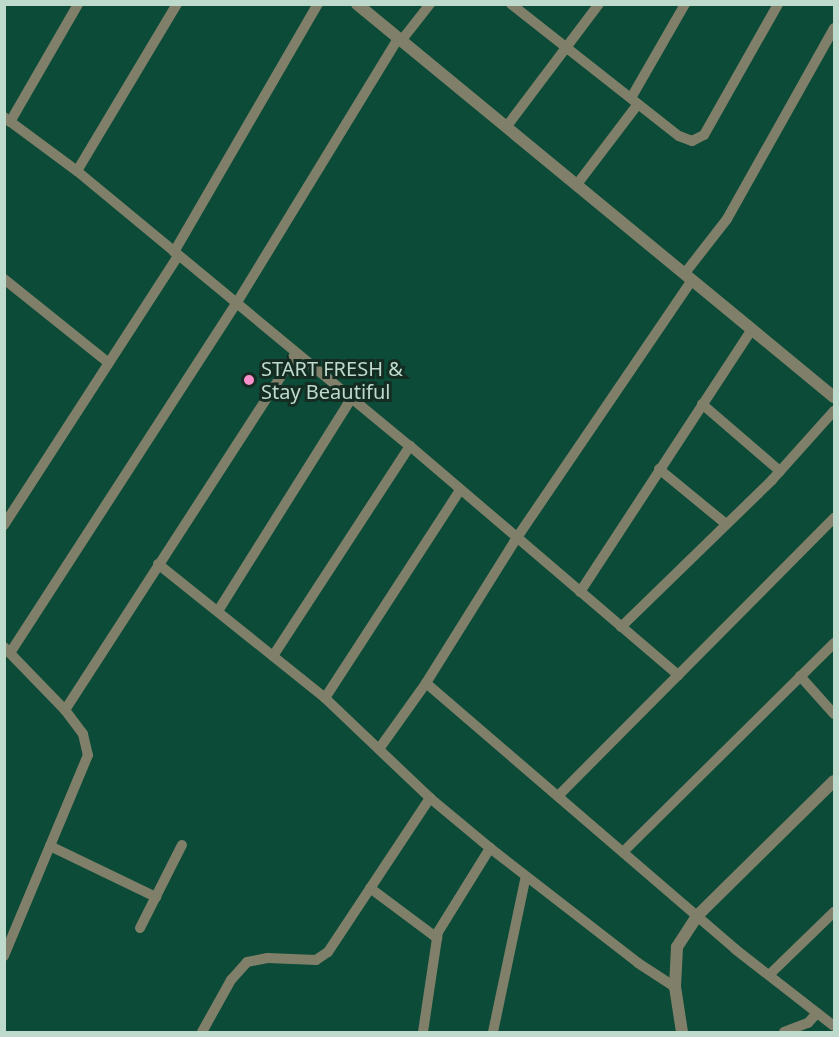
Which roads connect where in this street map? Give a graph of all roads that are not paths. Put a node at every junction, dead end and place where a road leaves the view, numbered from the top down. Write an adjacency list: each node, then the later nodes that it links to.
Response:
1 (78, 4): 14 (street)
2 (177, 4): 16 (street)
3 (318, 4): 18 (street)
4 (357, 4): 11 (street)
5 (430, 4): 11 (street)
6 (511, 4): 12 (street)
7 (599, 4): 12 (street)
8 (685, 4): 13 (street)
9 (778, 4): 13 (street)
10 (834, 28): 19 (street)
11 (399, 40): 15 (street); 21 (street)
12 (568, 49): 13 (street); 15 (street)
13 (635, 101): 17 (street)
14 (7, 120): 16 (street)
15 (507, 126): 17 (street)
16 (77, 171): 18 (street)
17 (578, 183): 19 (street)
18 (176, 254): 21 (street); 24 (street)
19 (689, 277): 22 (street); 36 (street)
20 (4, 279): 24 (street)
21 (236, 304): 23 (street); 42 (street)
22 (752, 329): 25 (street); 27 (street)
23 (296, 353): 26 (street); 37 (street)
24 (109, 363): 34 (street)
25 (834, 397)
26 (351, 399): 29 (street); 39 (street)
27 (702, 404): 30 (street); 31 (street)
28 (834, 411): 31 (street)
29 (410, 446): 32 (street); 43 (street)
30 (659, 469): 35 (street); 38 (street)
31 (780, 471): 35 (street)
32 (459, 490): 36 (street); 47 (street)
33 (834, 518): 44 (street)
34 (4, 525)
35 (726, 525): 40 (street)
36 (516, 539): 38 (street); 46 (street)
37 (158, 564): 39 (street); 48 (street)
38 (580, 592): 40 (street)
39 (218, 611): 43 (street)
40 (621, 627): 44 (street)
41 (834, 643): 45 (street)
42 (7, 650): 48 (street)
43 (273, 656): 47 (street)
44 (678, 675): 52 (street)
45 (800, 676): 49 (street); 57 (street)
46 (426, 682): 50 (street); 52 (street)
47 (325, 698): 50 (street)
48 (66, 710): 55 (street)
49 (834, 714)
50 (379, 749): 53 (street)
51 (834, 781): 62 (street)
52 (558, 796): 57 (street)
53 (430, 798): 56 (street); 59 (street)
54 (182, 844): 60 (street)
55 (50, 846): 60 (street); 65 (street)
56 (490, 848): 58 (street); 64 (street)
57 (623, 852): 62 (street)
58 (526, 876): 67 (street); 72 (street)
59 (370, 888): 64 (street); 70 (street)
60 (156, 897): 63 (street)
61 (834, 912): 66 (street)
62 (698, 915): 66 (street); 67 (street)
63 (140, 928)
64 (437, 938): 71 (street)
65 (4, 956)
66 (769, 975): 68 (street)
67 (675, 987): 73 (street)
68 (817, 1013): 69 (street); 74 (street)
69 (834, 1026)
70 (202, 1032)
71 (423, 1032)
72 (493, 1032)
73 (682, 1032)
74 (784, 1032)

